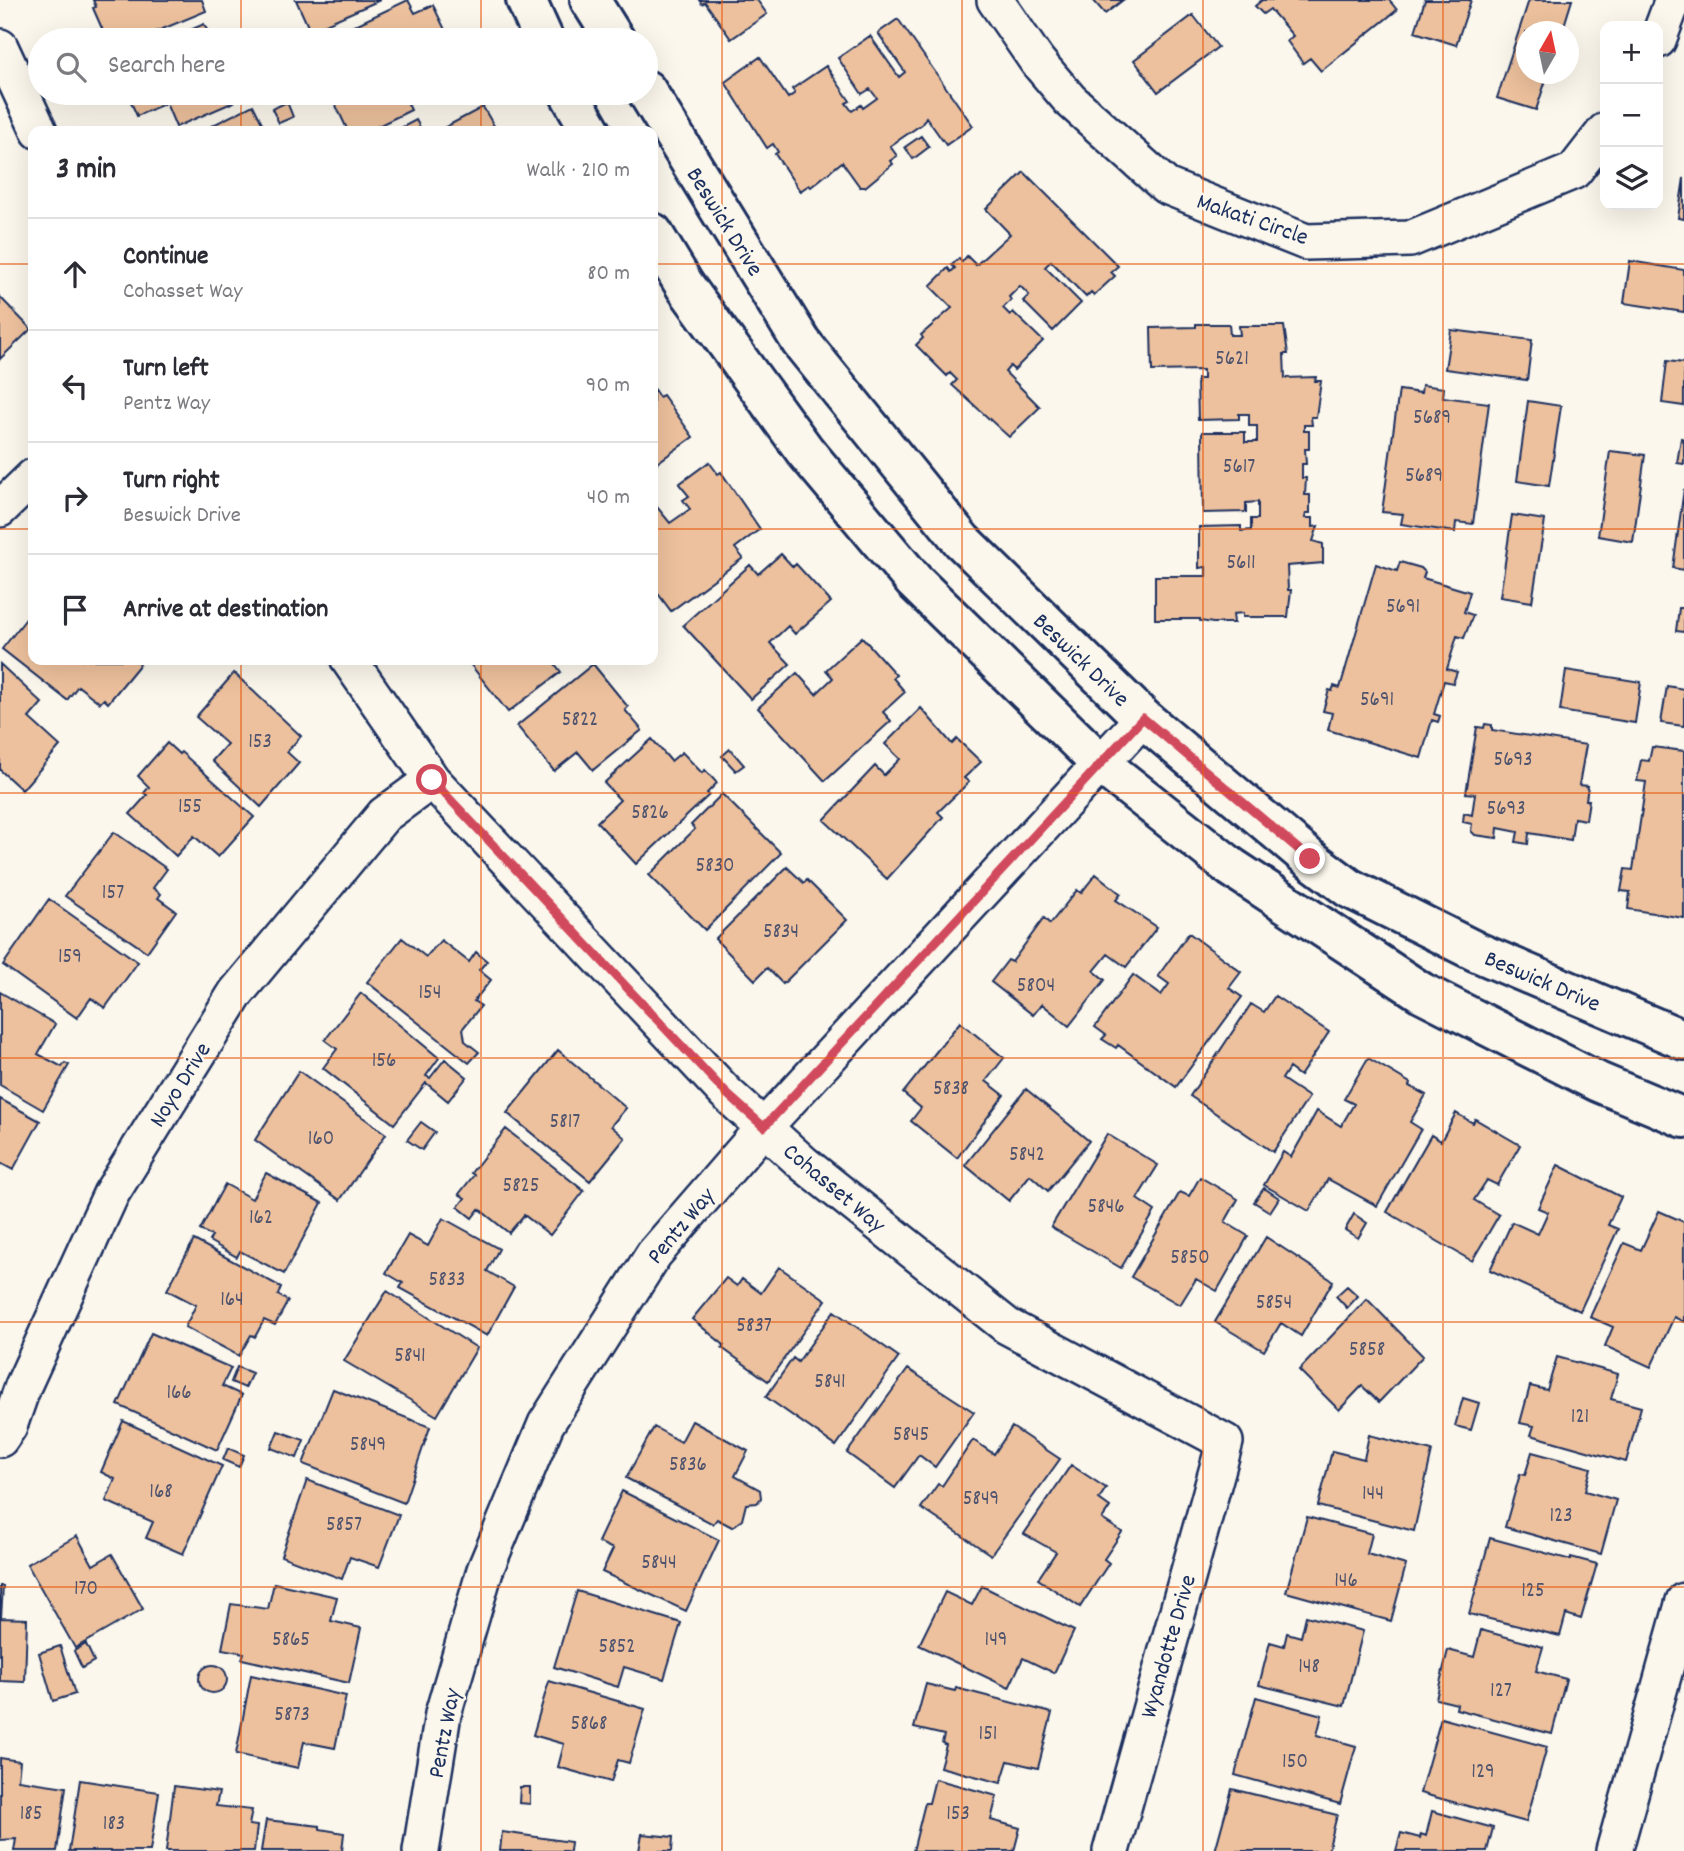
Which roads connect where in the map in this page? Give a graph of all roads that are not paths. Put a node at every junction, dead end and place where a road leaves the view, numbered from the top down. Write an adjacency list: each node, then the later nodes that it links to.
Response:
1 (526, 0): 6 (street)
2 (590, 0): 7 (street)
3 (995, 0): 13 (street, Makati Circle)
4 (1673, 0): 5 (street)
5 (1663, 27)
6 (539, 28)
7 (608, 28)
8 (0, 47): 11 (street)
9 (576, 105): 12 (street)
10 (655, 105): 18 (street, Beswick Drive)
11 (37, 126)
12 (588, 126)
13 (1600, 137)
14 (658, 241): 19 (street)
15 (28, 482): 16 (street)
16 (0, 509)
17 (352, 665): 20 (street, Cohasset Way)
18 (1143, 718): 19 (street, Pentz Way); 21 (street, Beswick Drive)
19 (1101, 765): 22 (street); 23 (street, Pentz Way)
20 (432, 780): 23 (street, Cohasset Way); 24 (street, Noyo Drive)
21 (1684, 1040)
22 (1684, 1118)
23 (764, 1127): 25 (street, Cohasset Way); 27 (street, Pentz Way)
24 (0, 1438)
25 (1225, 1442): 28 (street, Wyandotte Drive)
26 (1684, 1601): 29 (street)
27 (421, 1851)
28 (1111, 1851)
29 (1614, 1851)

